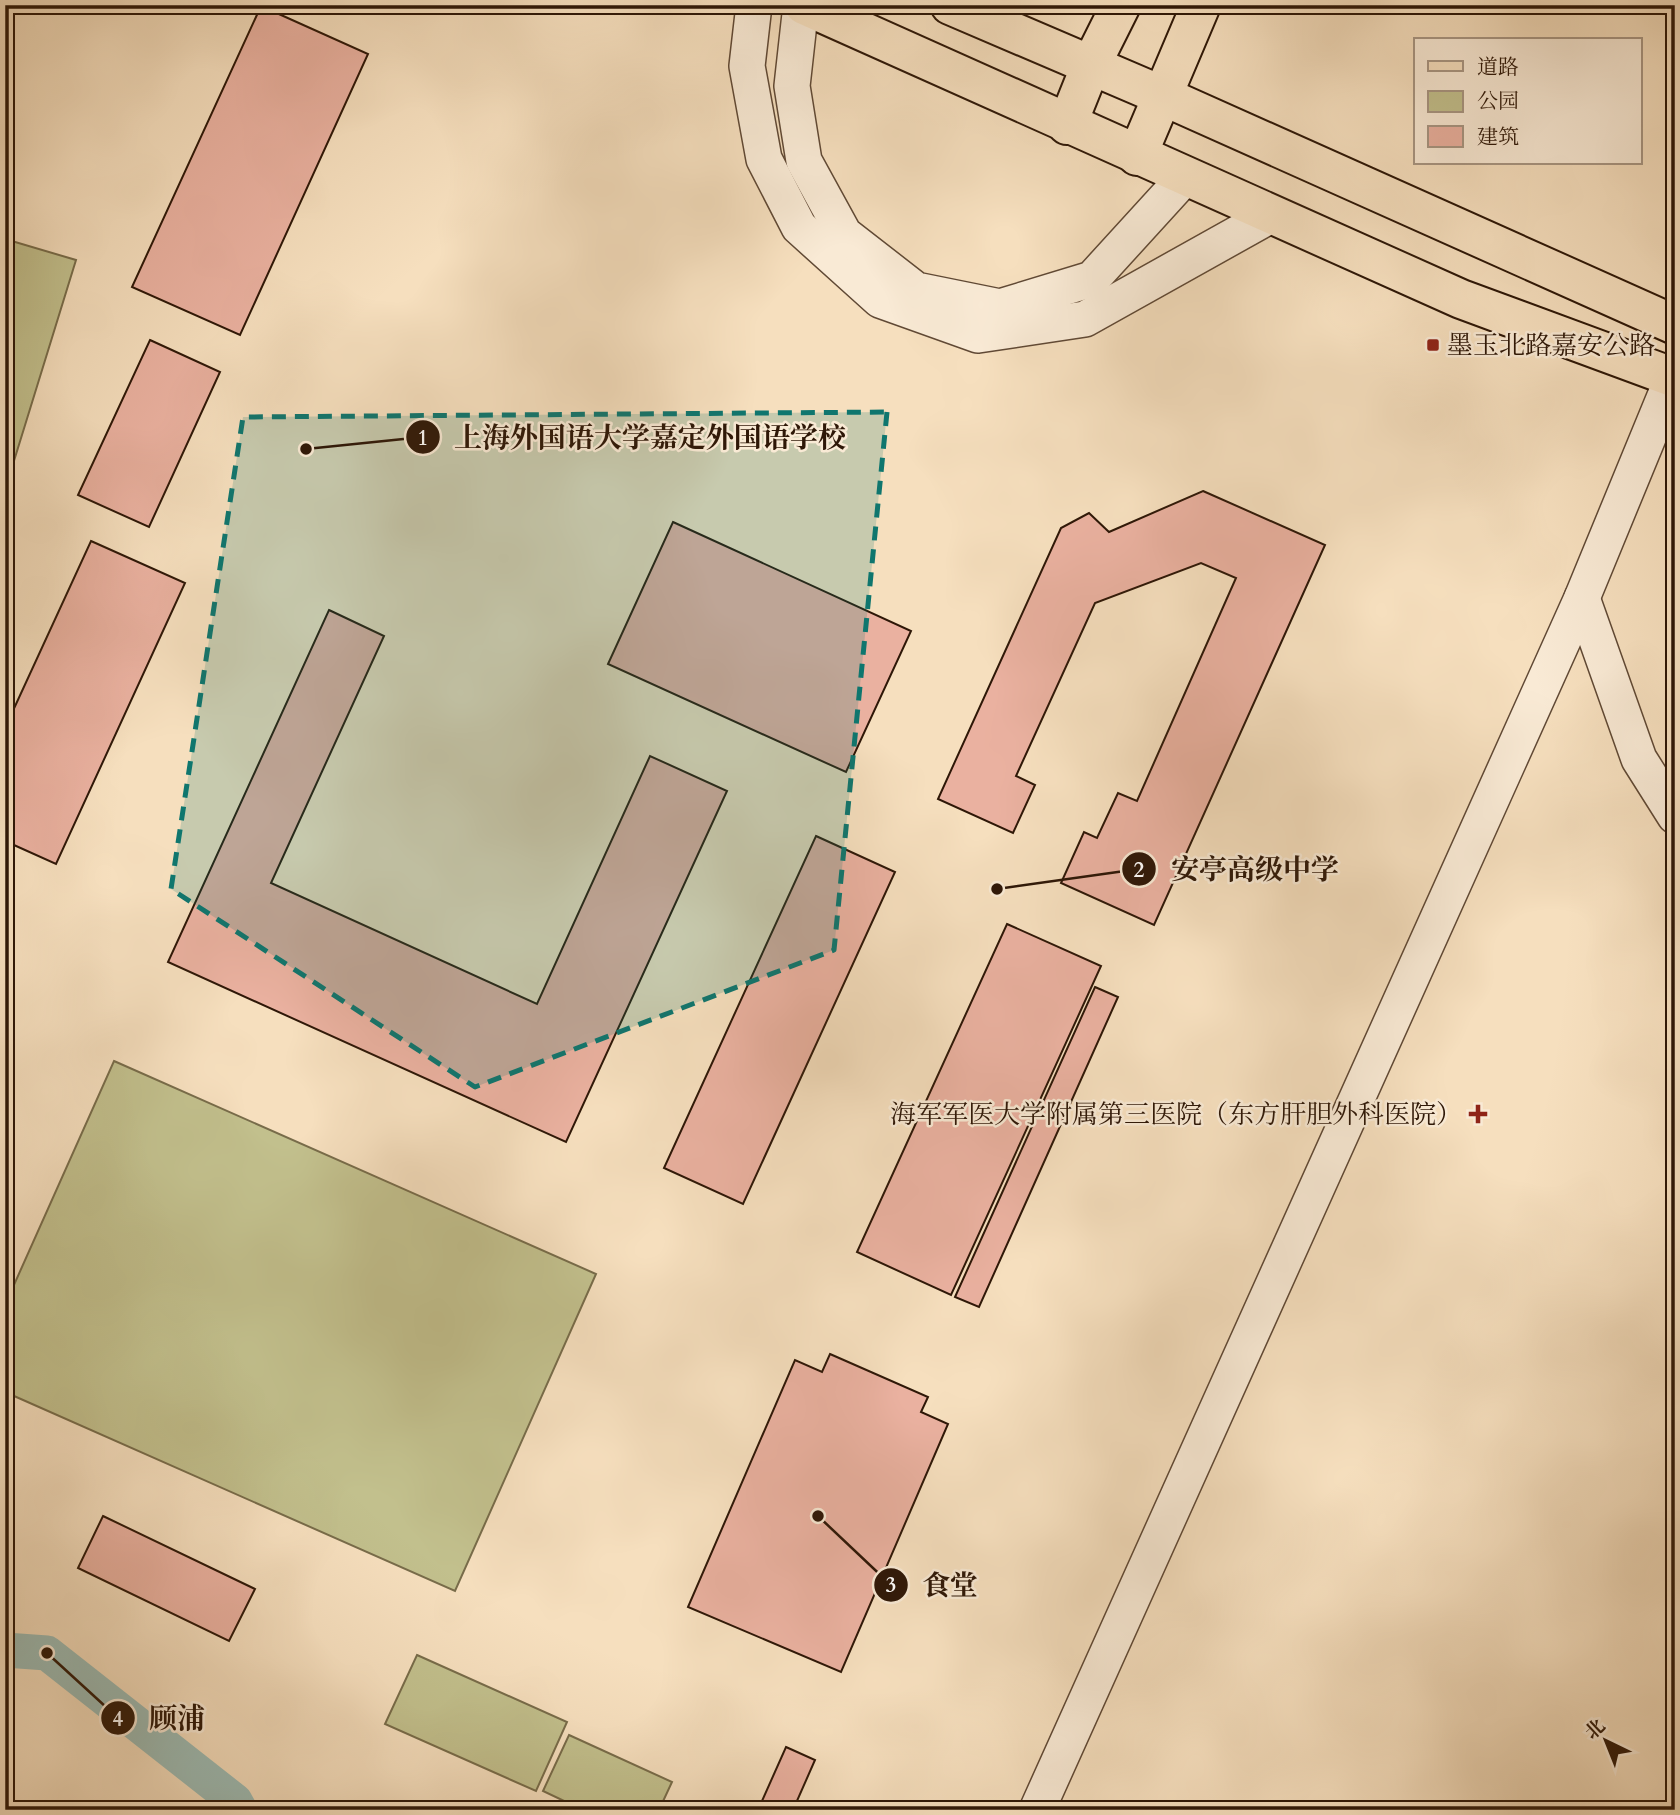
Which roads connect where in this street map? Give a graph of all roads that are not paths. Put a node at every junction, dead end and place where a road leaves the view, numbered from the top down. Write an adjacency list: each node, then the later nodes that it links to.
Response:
1 (754, 5): 11 (street)
2 (803, 5): 8 (main road); 10 (street)
3 (950, 5): 6 (main road)
4 (1121, 5): 6 (main road)
5 (1201, 5): 7 (main road)
6 (1091, 65): 7 (main road); 8 (main road)
7 (1163, 96): 9 (main road); 12 (main road)
8 (1067, 125): 9 (main road)
9 (1137, 156): 10 (main road)
10 (1185, 177): 11 (main road)
11 (1271, 215): 13 (main road)
12 (1675, 325)
13 (1674, 377): 14 (street)
14 (1581, 598): 15 (street); 16 (street)
15 (1675, 816)
16 (1037, 1810)

